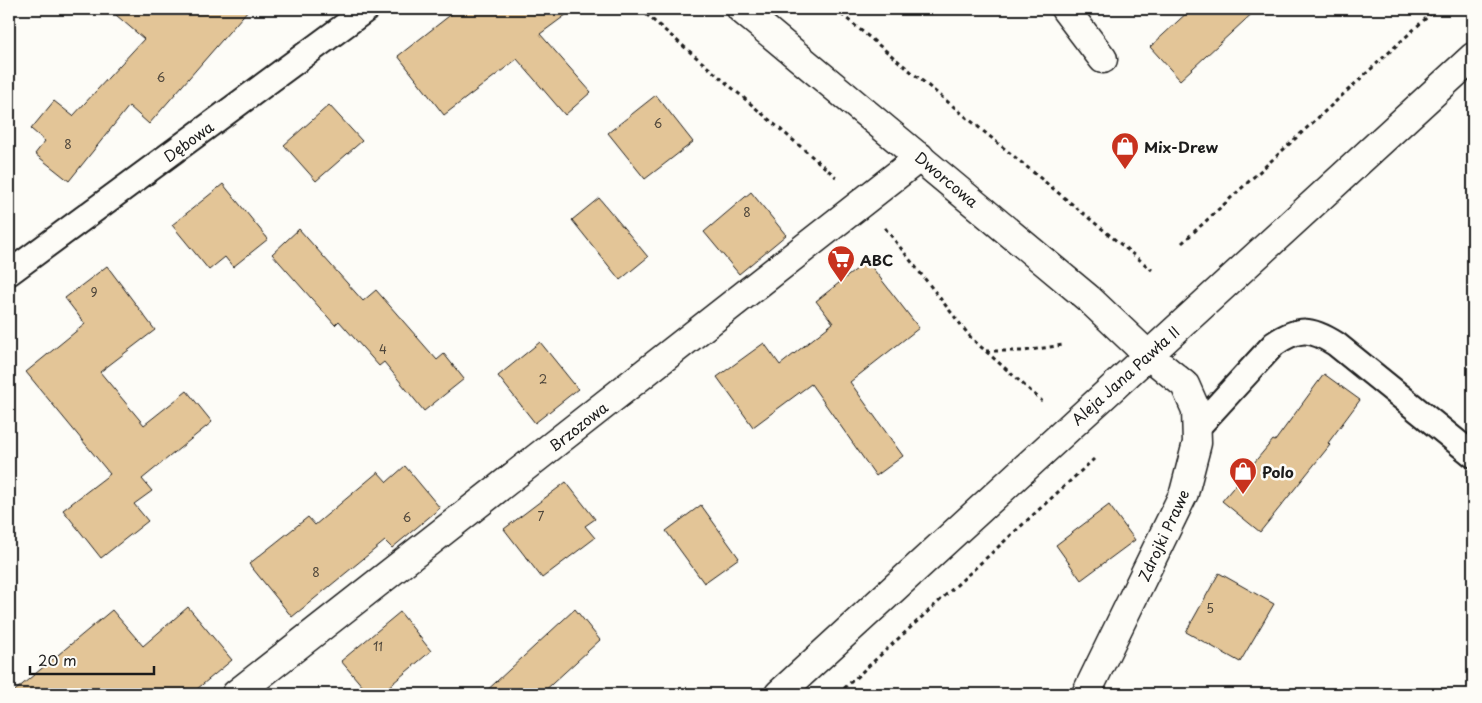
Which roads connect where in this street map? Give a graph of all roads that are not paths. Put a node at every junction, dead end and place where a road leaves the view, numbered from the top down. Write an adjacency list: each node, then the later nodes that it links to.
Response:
1 (368, 9): 7 (lane, Dębowa)
2 (740, 9): 6 (street, Dworcowa)
3 (1065, 9): 5 (street)
4 (1473, 57): 8 (street, Aleja Jana Pawła II)
5 (1104, 59)
6 (920, 157): 8 (street, Dworcowa); 11 (street, Brzozowa)
7 (9, 274)
8 (1148, 355): 9 (street, Zdrojki Prawe); 12 (street, Aleja Jana Pawła II)
9 (1198, 427): 10 (lane); 13 (street, Zdrojki Prawe)
10 (1473, 456)
11 (236, 694)
12 (779, 694)
13 (1086, 694)

